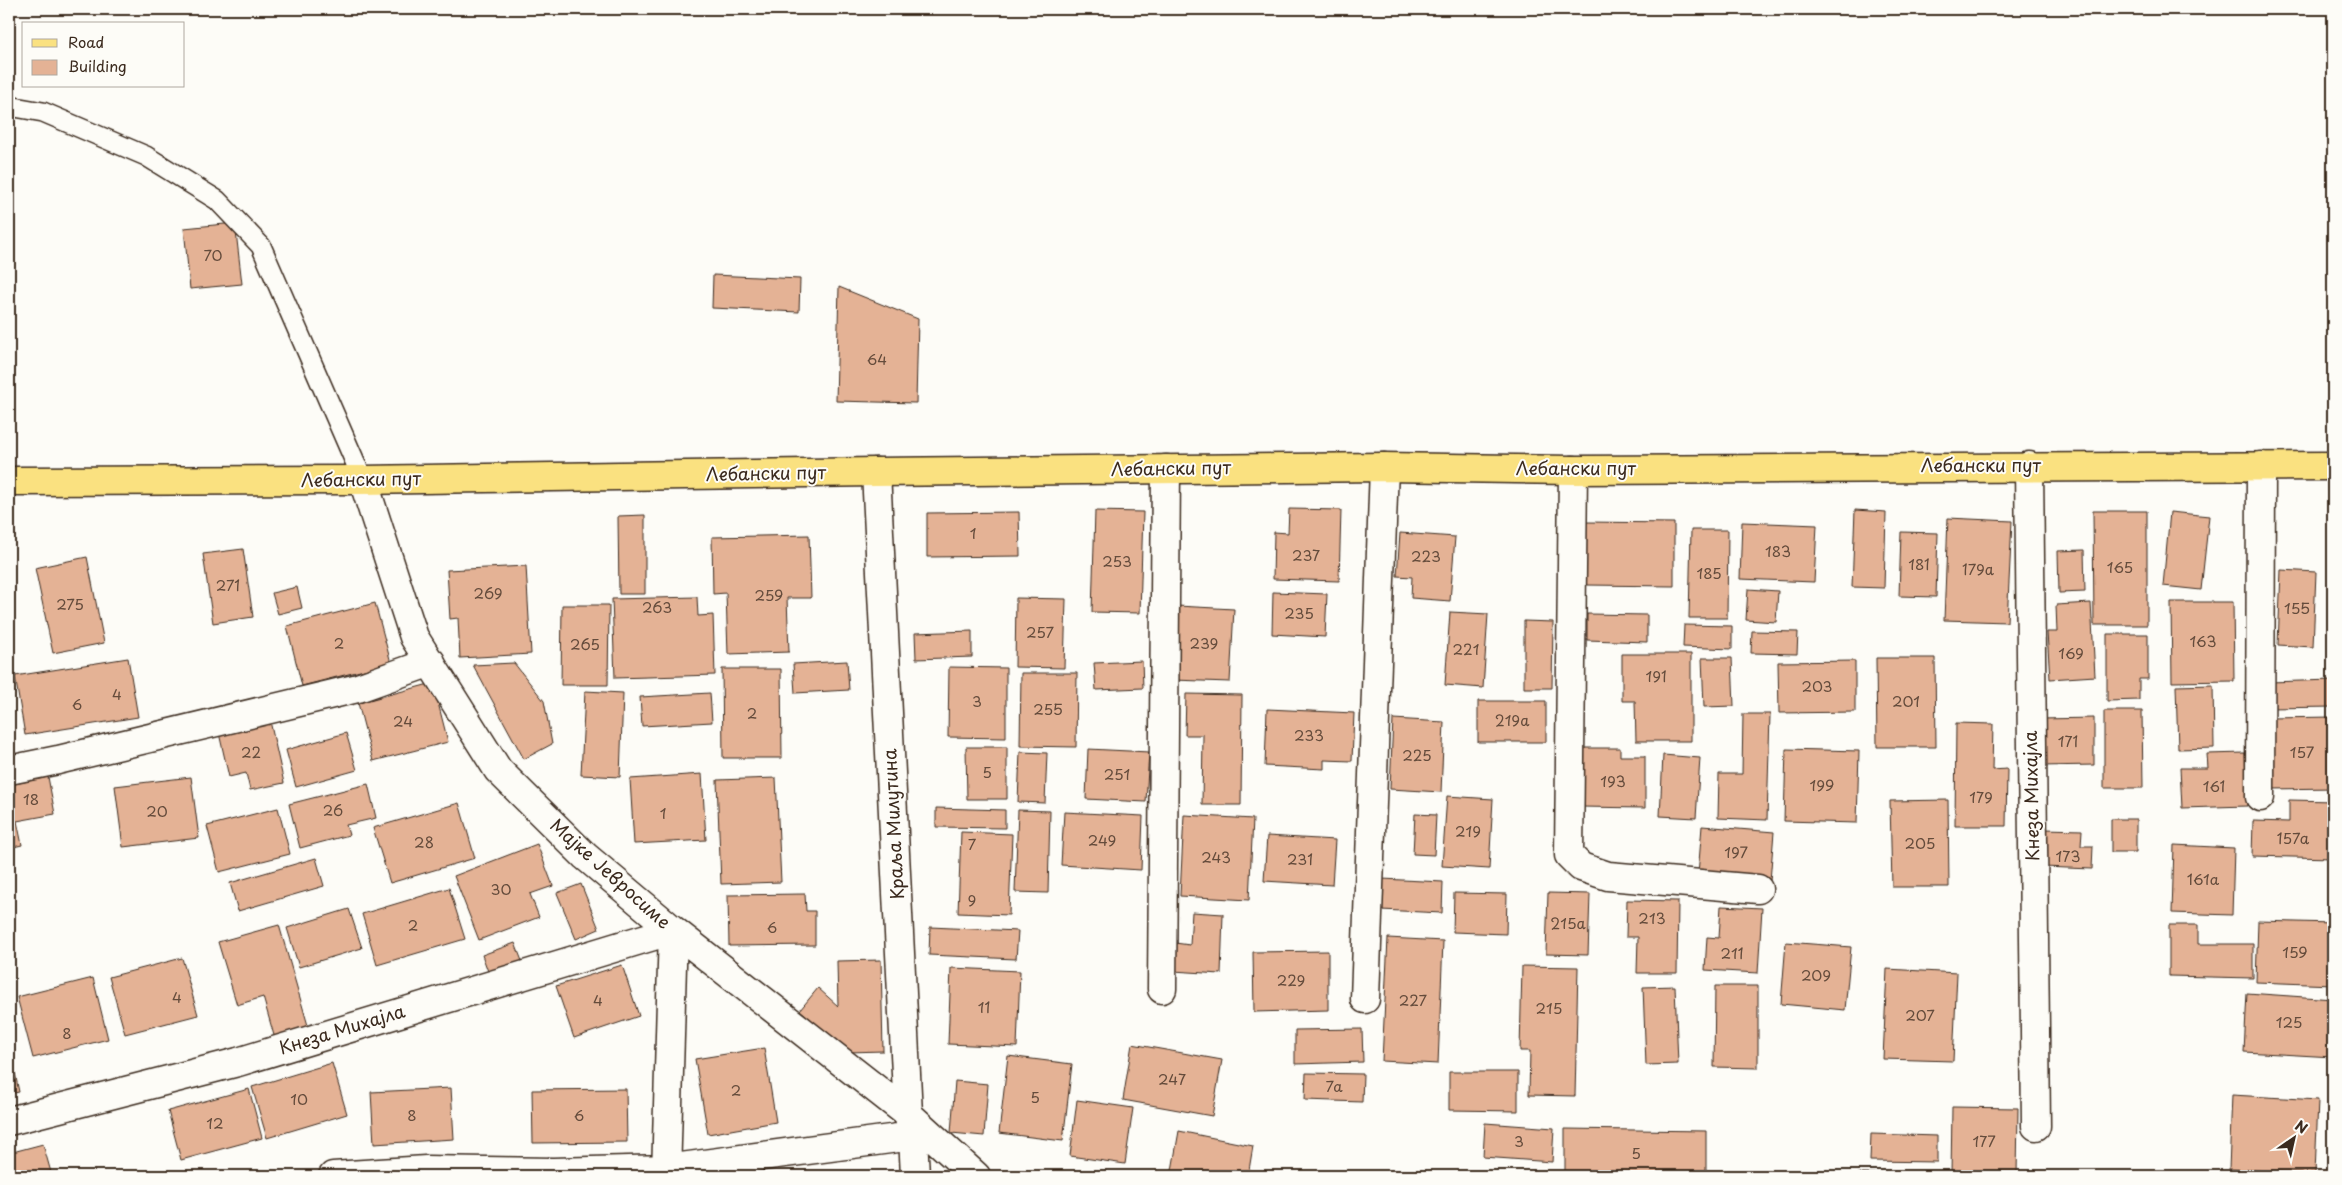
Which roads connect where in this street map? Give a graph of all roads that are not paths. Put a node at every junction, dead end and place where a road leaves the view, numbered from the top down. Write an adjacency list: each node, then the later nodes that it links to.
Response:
1 (9, 106): 9 (lane)
2 (1384, 466): 6 (main road, Лебански пут); 7 (main road, Лебански пут); 17 (street)
3 (2029, 466): 4 (main road, Лебански пут); 7 (main road, Лебански пут); 20 (street, Кнеза Михајла)
4 (2261, 466): 5 (main road, Лебански пут); 13 (street)
5 (2333, 466)
6 (1166, 469): 8 (main road, Лебански пут); 16 (street)
7 (1573, 470): 14 (street)
8 (876, 472): 9 (main road, Лебански пут); 19 (street, Краља Милутина)
9 (363, 480): 10 (main road, Лебански пут); 11 (street, Мајке Јевросиме)
10 (9, 481)
11 (430, 662): 12 (street); 15 (street, Мајке Јевросиме)
12 (9, 770)
13 (2260, 797)
14 (1758, 888)
15 (673, 930): 18 (street, Кнеза Михајла); 19 (street, Мајке Јевросиме); 21 (street)
16 (1162, 989)
17 (1365, 998)
18 (9, 1121)
19 (910, 1125): 21 (street); 23 (street, Краља Милутина); 24 (street, Мајке Јевросиме)
20 (2036, 1126)
21 (666, 1172): 22 (street)
22 (333, 1176)
23 (915, 1176)
24 (976, 1176)

